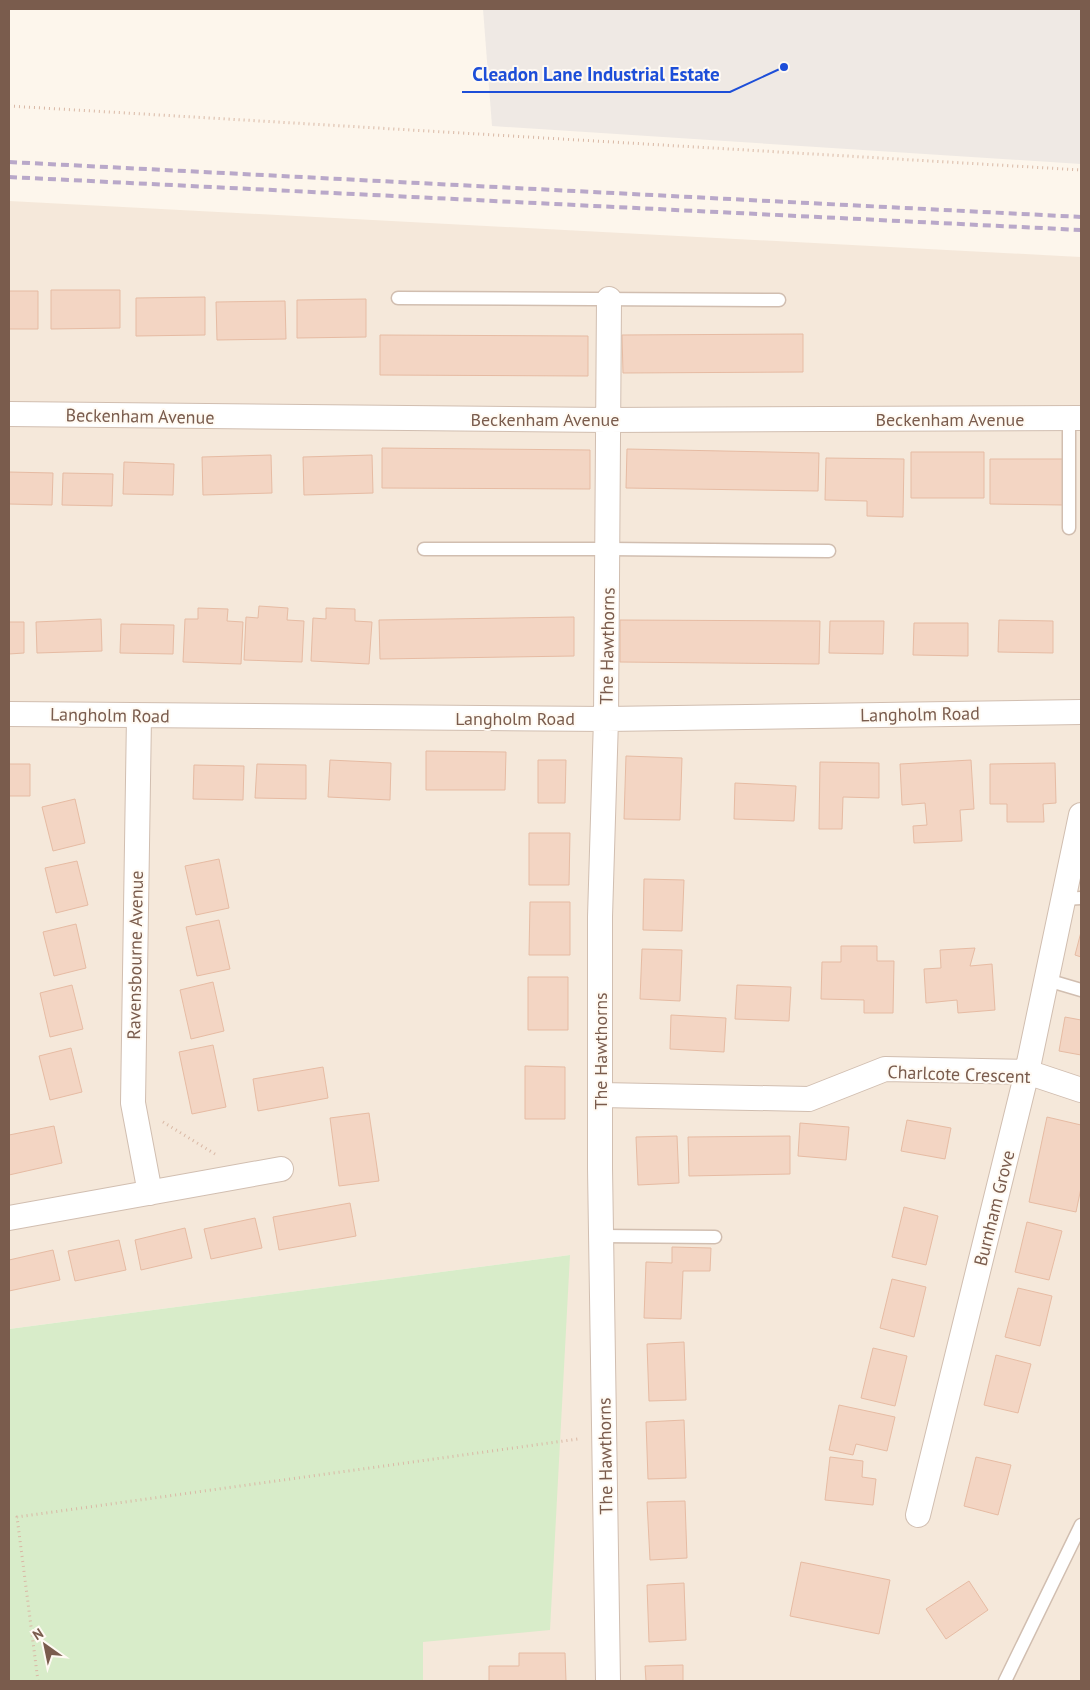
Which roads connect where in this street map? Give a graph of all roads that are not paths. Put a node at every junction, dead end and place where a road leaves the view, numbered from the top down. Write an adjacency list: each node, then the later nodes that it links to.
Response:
1 (398, 298): 2 (lane)
2 (609, 299): 3 (lane); 6 (street, The Hawthorns)
3 (779, 300)
4 (9, 414): 6 (street, Beckenham Avenue)
5 (1075, 418): 6 (street, Beckenham Avenue); 7 (lane)
6 (608, 420): 8 (street, The Hawthorns)
7 (1069, 528)
8 (608, 549): 9 (lane); 10 (lane); 14 (street, The Hawthorns)
9 (424, 550)
10 (829, 551)
11 (1081, 712): 14 (street, Langholm Road)
12 (9, 714): 13 (street, Langholm Road)
13 (139, 716): 14 (street, Langholm Road); 23 (street, Ravensbourne Avenue)
14 (606, 719): 21 (street, The Hawthorns)
15 (1081, 815): 16 (street, Burnham Grove)
16 (1072, 899): 17 (street, Burnham Grove)
17 (1046, 980): 18 (lane); 19 (street, Burnham Grove)
18 (1081, 990)
19 (1027, 1072): 20 (street, Charlcote Crescent); 21 (street, Charlcote Crescent); 27 (street, Burnham Grove)
20 (1081, 1090)
21 (601, 1095): 25 (street, The Hawthorns)
22 (281, 1168): 23 (street)
23 (150, 1193): 24 (street)
24 (9, 1218)
25 (601, 1236): 26 (lane); 29 (street, The Hawthorns)
26 (716, 1237)
27 (918, 1515)
28 (1081, 1525): 30 (lane)
29 (608, 1681)
30 (1005, 1681)

